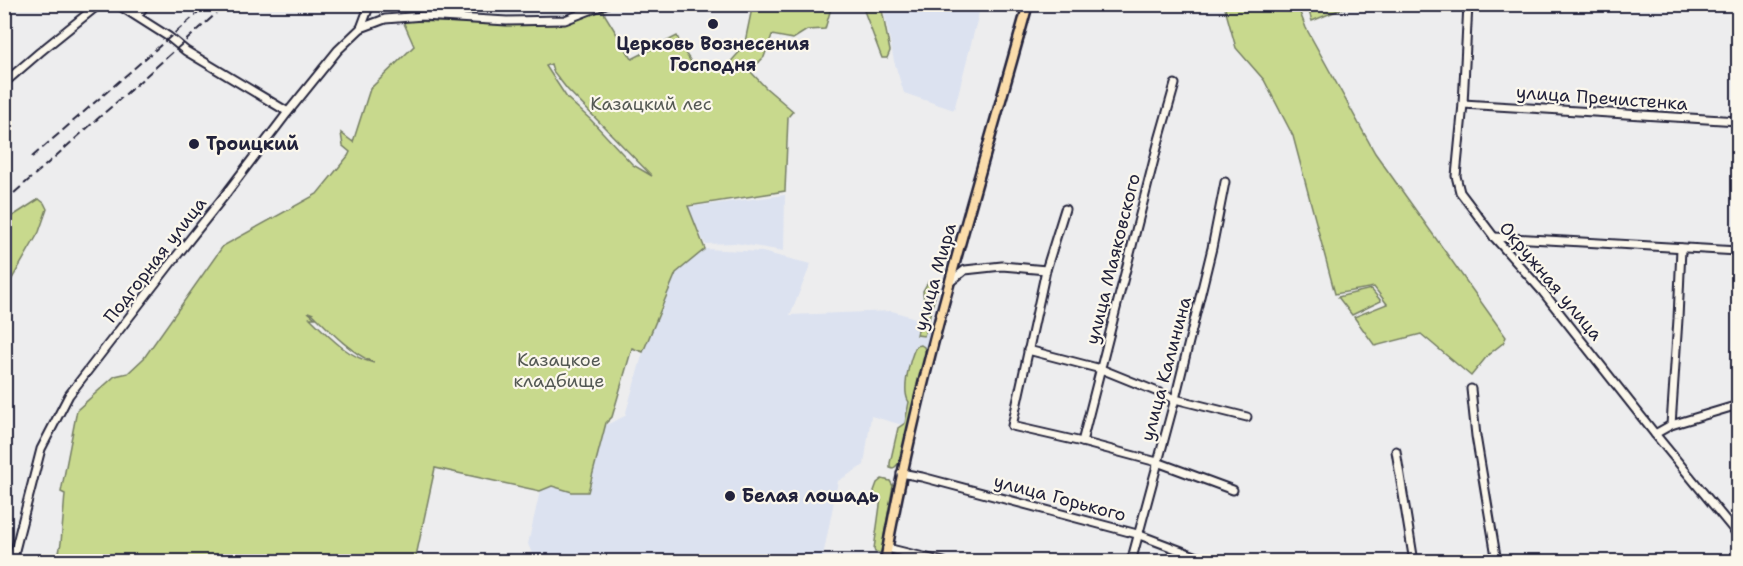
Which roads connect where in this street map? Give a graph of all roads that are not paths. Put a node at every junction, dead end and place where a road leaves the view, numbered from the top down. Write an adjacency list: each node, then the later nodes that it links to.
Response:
1 (101, 4): 10 (street)
2 (117, 4): 8 (street)
3 (146, 4): 8 (street)
4 (370, 4): 9 (street, Подгорная улица)
5 (606, 4): 9 (street)
6 (1028, 4): 21 (main road, улица Мира)
7 (1468, 4): 12 (street, Окружная улица)
8 (137, 16): 13 (street)
9 (361, 28): 13 (street, Подгорная улица)
10 (4, 83)
11 (1175, 84): 23 (street, улица Маяковского)
12 (1464, 104): 14 (street, улица Пречистенка); 17 (street, Окружная улица)
13 (288, 112): 38 (street, Подгорная улица)
14 (1738, 121)
15 (1225, 182): 25 (street, улица Калинина)
16 (1065, 209): 20 (street)
17 (1494, 237): 18 (street); 29 (street, Окружная улица)
18 (1681, 248): 19 (street); 28 (street)
19 (1738, 251)
20 (1046, 270): 21 (street); 22 (street)
21 (950, 282): 33 (main road, улица Мира)
22 (1028, 350): 23 (street); 30 (street)
23 (1101, 369): 25 (street); 30 (street, улица Маяковского)
24 (1471, 389): 44 (street)
25 (1175, 399): 27 (street); 32 (street, улица Калинина)
26 (1738, 405): 28 (street)
27 (1247, 417)
28 (1671, 425): 29 (street)
29 (1655, 434): 36 (street, Окружная улица)
30 (1082, 442): 32 (street)
31 (1396, 451): 43 (street)
32 (1157, 462): 34 (street); 35 (street, улица Калинина)
33 (902, 473): 35 (street, улица Горького); 37 (main road, улица Мира)
34 (1233, 490)
35 (1137, 534): 41 (street, улица Калинина); 42 (street, улица Горького)
36 (1738, 535)
37 (887, 548): 39 (main road, улица Мира); 40 (street)
38 (12, 561)
39 (885, 561)
40 (944, 561)
41 (1131, 561)
42 (1208, 561)
43 (1414, 561)
44 (1497, 561)

